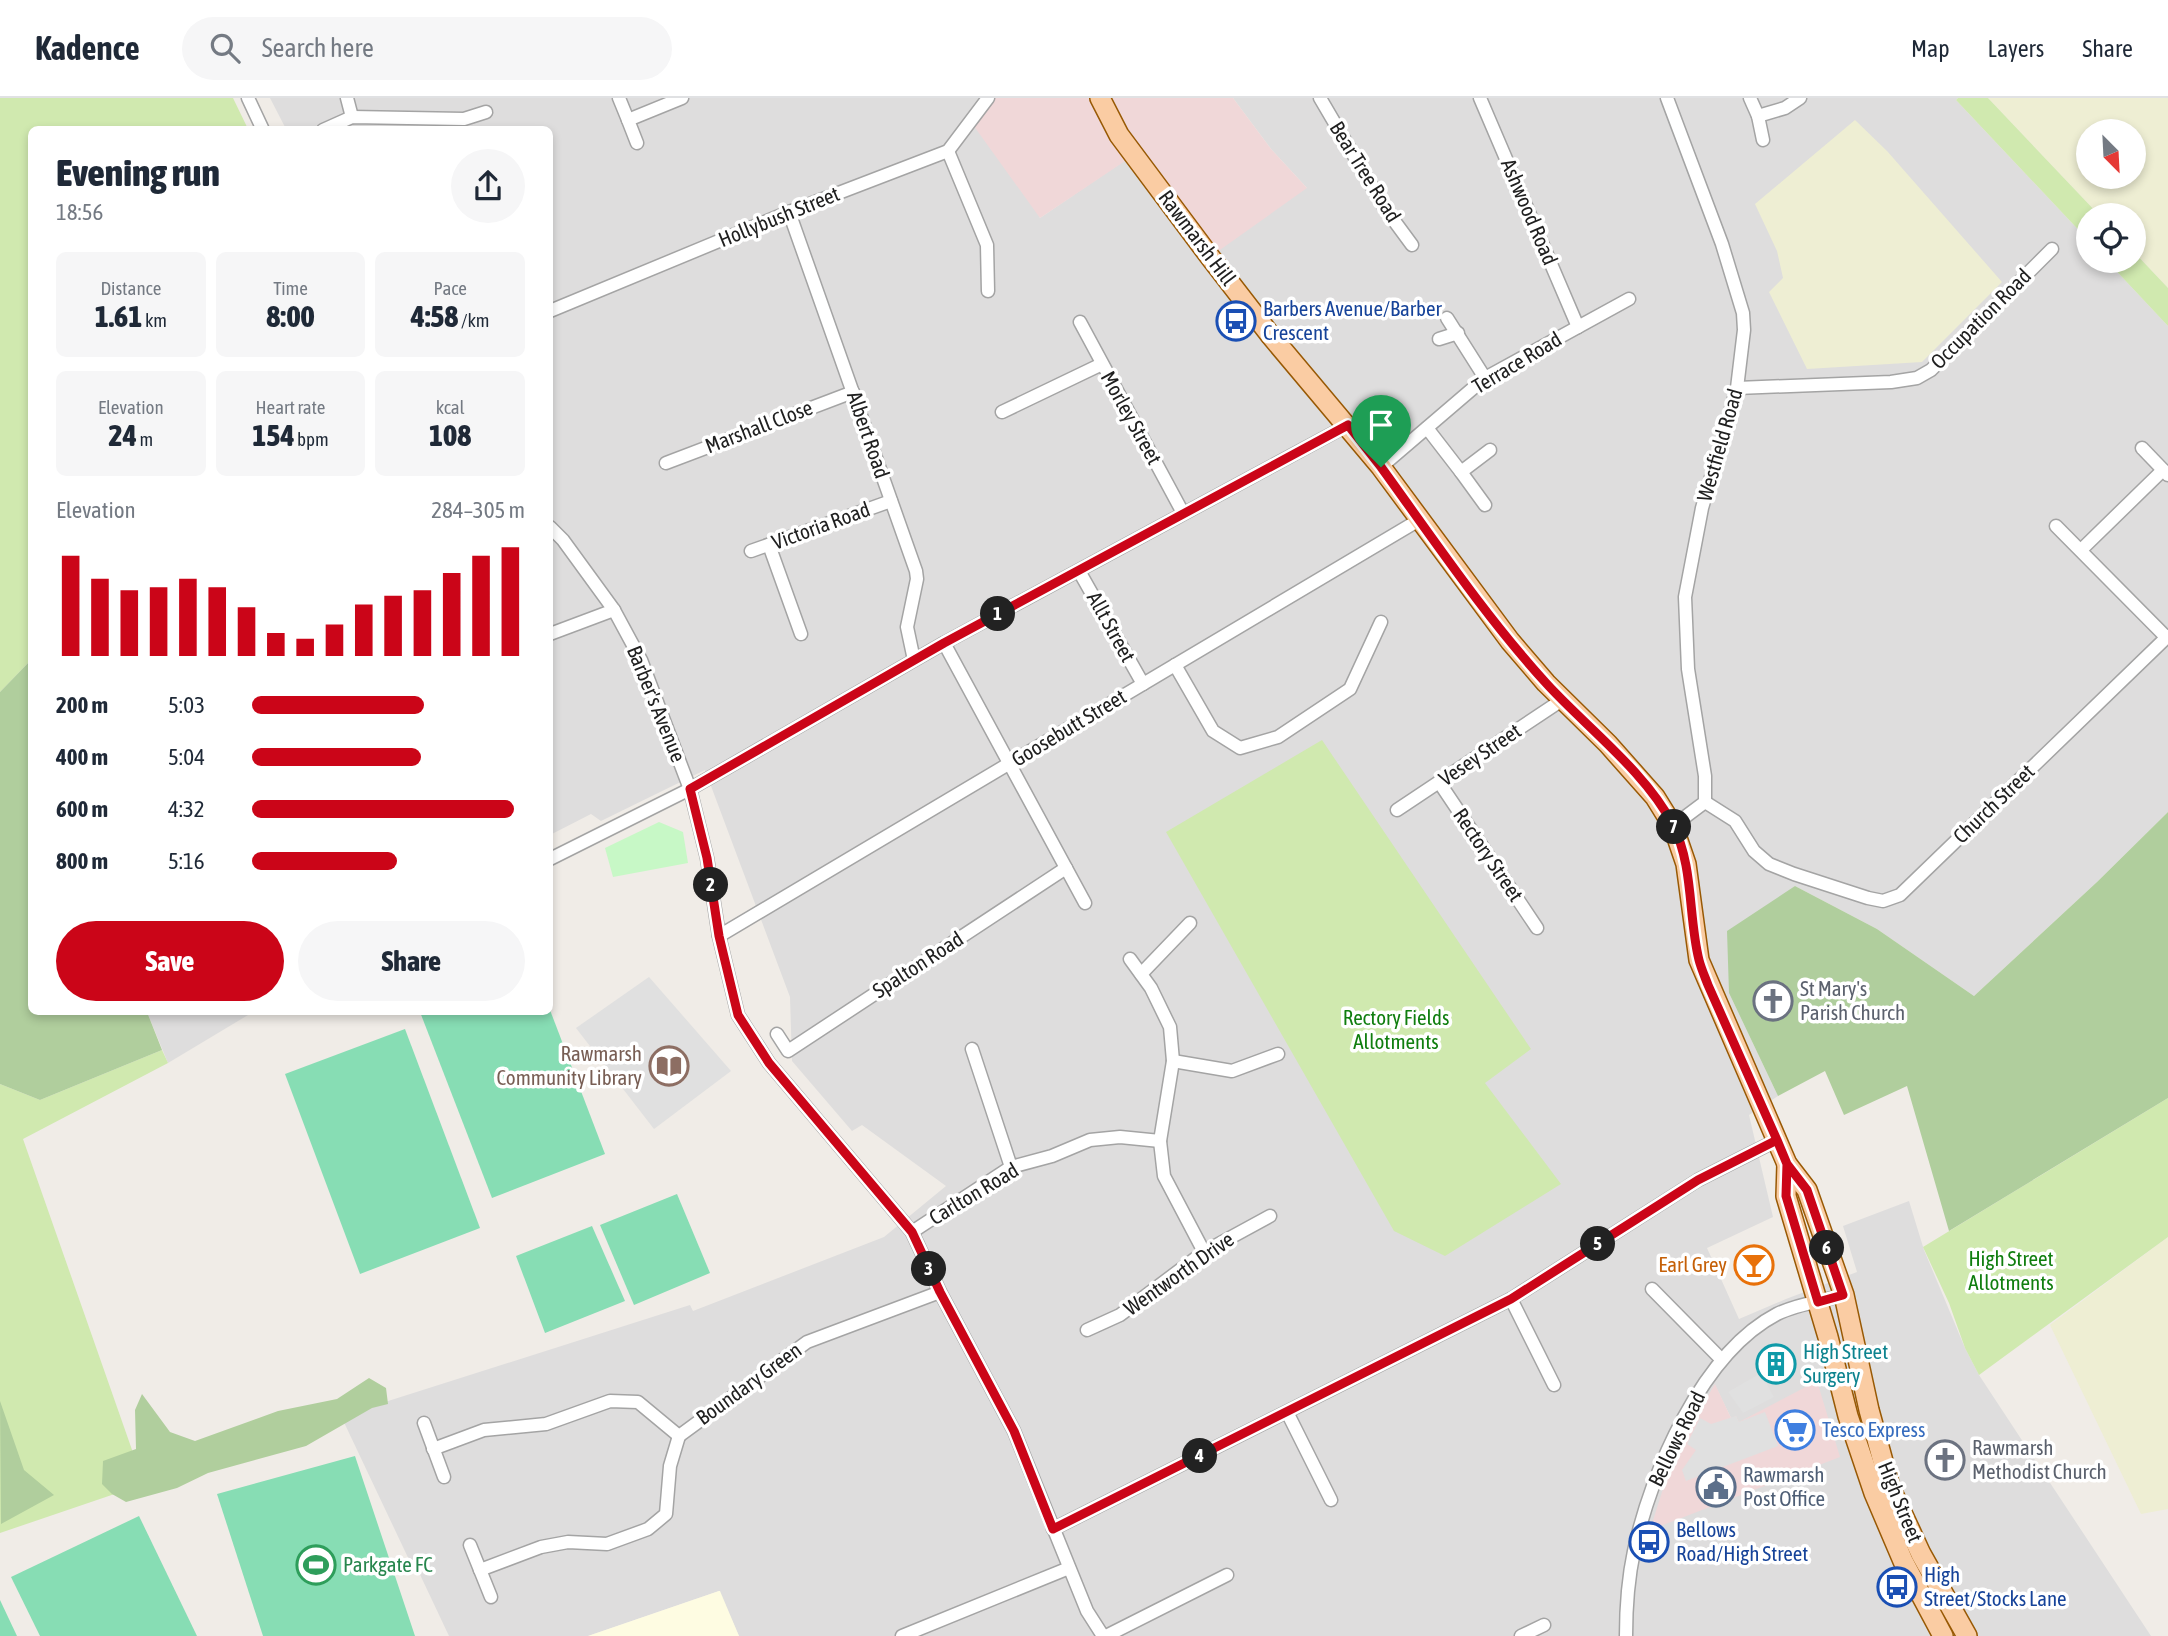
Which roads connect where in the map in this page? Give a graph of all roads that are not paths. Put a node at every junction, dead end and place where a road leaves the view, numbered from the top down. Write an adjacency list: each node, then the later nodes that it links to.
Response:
1 (248, 98): 18 (street)
2 (347, 98): 14 (street)
3 (619, 98): 15 (street)
4 (682, 98): 15 (street)
5 (988, 98): 22 (street)
6 (1100, 98): 39 (main road, Rawmarsh Hill)
7 (1320, 98): 24 (street, Bear Tree Road)
8 (1480, 98): 31 (street, Ashwood Road)
9 (1667, 98): 36 (street, Westfield Road)
10 (1750, 98): 13 (street)
11 (1800, 98): 13 (street)
12 (486, 112): 17 (street)
13 (1758, 116): 20 (street)
14 (352, 117): 16 (street); 19 (street)
15 (628, 120): 21 (street)
16 (391, 123): 17 (street)
17 (465, 124)
18 (261, 126)
19 (332, 126)
20 (1763, 140)
21 (637, 143)
22 (948, 151): 23 (street, Hollybush Street); 26 (street)
23 (789, 212): 28 (street, Hollybush Street); 37 (street, Albert Road)
24 (1412, 245)
25 (2052, 248): 36 (street, Occupation Road)
26 (988, 291)
27 (1629, 299): 31 (street, Terrace Road)
28 (553, 310)
29 (1447, 318): 32 (street)
30 (1080, 322): 34 (street, Morley Street)
31 (1578, 327): 35 (street, Terrace Road)
32 (1458, 333): 33 (street); 35 (street)
33 (1439, 339)
34 (1102, 364): 38 (street); 49 (street, Morley Street)
35 (1485, 378): 40 (street, Terrace Road)
36 (1737, 388): 70 (street, Westfield Road)
37 (853, 392): 43 (street, Marshall Close); 47 (street, Albert Road)
38 (1002, 412)
39 (1348, 425): 44 (main road, Rawmarsh Hill); 49 (street)
40 (1427, 428): 44 (street, Terrace Road); 45 (street)
41 (2142, 448): 46 (street)
42 (1490, 450): 45 (street)
43 (666, 463)
44 (1381, 467): 50 (main road, Rawmarsh Hill)
45 (1461, 472): 48 (street)
46 (2166, 473): 54 (street)
47 (891, 501): 53 (street, Victoria Road); 63 (street, Albert Road)
48 (1485, 505)
49 (1183, 513): 56 (street)
50 (1419, 520): 64 (street, Goosebutt Street); 66 (main road, Rawmarsh Hill)
51 (2056, 526): 54 (street)
52 (553, 530): 57 (street, Barber's Avenue)
53 (769, 545): 55 (street, Victoria Road); 60 (street)
54 (2081, 550): 61 (street)
55 (751, 551)
56 (1079, 571): 62 (street); 65 (street, Allt Street)
57 (614, 610): 59 (street); 69 (street, Barber's Avenue)
58 (1381, 622): 64 (street)
59 (553, 633)
60 (802, 634)
61 (2167, 636): 70 (street, Church Street)
62 (944, 643): 63 (street); 67 (street)
63 (914, 660): 69 (street)
64 (1175, 665): 65 (street, Goosebutt Street)
65 (1143, 684): 67 (street, Goosebutt Street)
66 (1562, 700): 68 (street, Vesey Street); 72 (main road, Rawmarsh Hill)
67 (1010, 763): 74 (street); 78 (street, Goosebutt Street)
68 (1439, 782): 71 (street, Vesey Street); 77 (street, Rectory Street)
69 (690, 789): 73 (street); 78 (street, Barber's Avenue)
70 (1705, 802): 72 (street)
71 (1397, 810)
72 (1673, 825): 85 (main road, High Street)
73 (553, 858)
74 (1066, 868): 75 (street); 81 (street, Spalton Road)
75 (1085, 903)
76 (1190, 923): 80 (street)
77 (1537, 928)
78 (719, 936): 90 (street, Barber's Avenue)
79 (1130, 959): 80 (street)
80 (1141, 974): 84 (street)
81 (777, 1034)
82 (972, 1049): 88 (street)
83 (1278, 1054): 84 (street)
84 (1173, 1061): 86 (street)
85 (1777, 1140): 87 (main road, High Street); 95 (street)
86 (1160, 1141): 88 (street, Carlton Road); 91 (street)
87 (1787, 1164): 94 (main road, High Street); 96 (main road, High Street)
88 (1011, 1167): 90 (street, Carlton Road)
89 (1270, 1216): 91 (street, Wentworth Drive)
90 (912, 1232): 93 (street, Barber's Avenue)
91 (1204, 1252): 97 (street, Wentworth Drive)
92 (1653, 1289): 98 (street)
93 (940, 1292): 102 (street, Boundary Green); 106 (street, Barber's Avenue)
94 (1843, 1295): 96 (street, Bellows Road); 118 (main road, High Street)
95 (1511, 1299): 99 (street); 100 (street)
96 (1818, 1302): 98 (street, Bellows Road); 117 (main road, High Street)
97 (1087, 1330)
98 (1721, 1360): 116 (street, Bellows Road)
99 (1553, 1385)
100 (1287, 1412): 105 (street); 106 (street)
101 (424, 1423): 103 (street)
102 (679, 1436): 103 (street, Boundary Green); 109 (street, Boundary Green)
103 (433, 1449): 104 (street)
104 (444, 1477)
105 (1331, 1500)
106 (1053, 1529): 108 (street, Barber's Avenue)
107 (470, 1545): 109 (street)
108 (1069, 1569): 113 (street); 114 (street, Barber's Avenue)
109 (480, 1570): 111 (street)
110 (1227, 1575): 114 (street)
111 (491, 1597)
112 (1544, 1625): 115 (street)
113 (902, 1636)
114 (1105, 1636)
115 (1521, 1636)
116 (1626, 1636)
117 (1943, 1636)
118 (1967, 1636)

